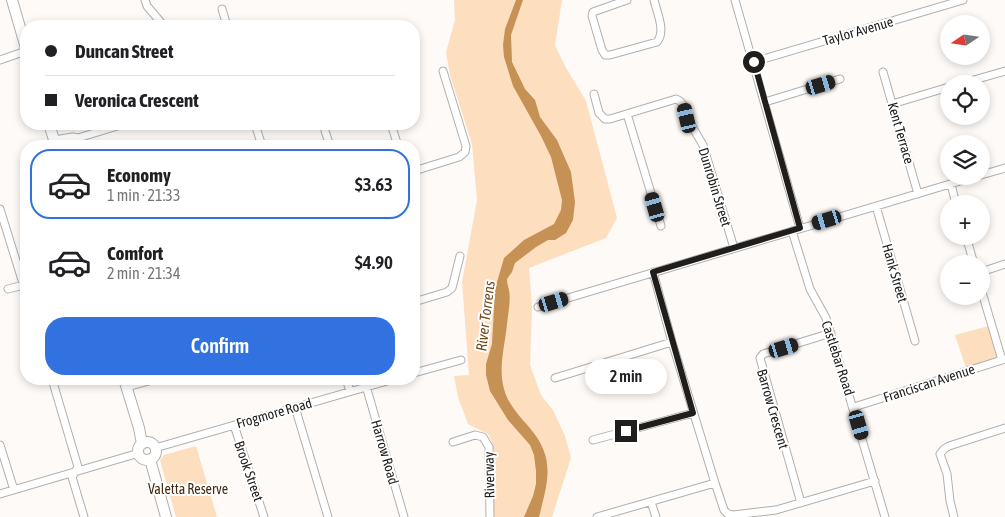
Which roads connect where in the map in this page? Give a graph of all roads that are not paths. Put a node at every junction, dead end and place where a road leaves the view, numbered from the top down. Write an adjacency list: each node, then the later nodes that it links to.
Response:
1 (12, 0): 10 (street)
2 (145, 0): 8 (street)
3 (627, 0): 4 (street)
4 (654, 0)
5 (735, 0): 13 (street)
6 (963, 0): 13 (street, Taylor Avenue)
7 (222, 9): 9 (street)
8 (159, 20)
9 (225, 20)
10 (20, 28)
11 (20, 52): 12 (street)
12 (0, 60)
13 (754, 62): 21 (street)
14 (1005, 70): 17 (street)
15 (443, 71): 29 (street)
16 (883, 72): 22 (street, Kent Terrace)
17 (989, 75)
18 (840, 79): 21 (street)
19 (940, 90): 22 (street)
20 (594, 94): 23 (street)
21 (765, 102): 36 (street)
22 (892, 104): 32 (street, Kent Terrace)
23 (627, 114): 35 (street); 38 (street, Dunrobin Street)
24 (104, 130): 26 (street)
25 (325, 131): 27 (street)
26 (66, 140)
27 (328, 140)
28 (1005, 168): 30 (street)
29 (420, 169)
30 (990, 172)
31 (948, 185): 32 (street)
32 (918, 194): 33 (street)
33 (876, 206): 36 (street); 50 (street, Hank Street)
34 (0, 212): 43 (street)
35 (661, 226)
36 (800, 228): 37 (street)
37 (792, 231): 38 (street); 49 (street, Castlebar Road)
38 (734, 248): 42 (street)
39 (460, 256): 46 (street)
40 (1005, 264): 41 (street)
41 (990, 269)
42 (653, 272): 48 (street); 51 (street)
43 (20, 273)
44 (20, 286): 45 (street)
45 (8, 289)
46 (420, 300)
47 (986, 305): 52 (street)
48 (538, 307)
49 (831, 333): 63 (street, Castlebar Road); 77 (street, Barrow Crescent)
50 (915, 341)
51 (672, 342): 55 (street); 64 (street)
52 (1003, 359): 63 (street, Franciscan Avenue)
53 (461, 360): 54 (street)
54 (420, 371)
55 (555, 378)
56 (54, 385): 71 (street)
57 (127, 385): 70 (street)
58 (348, 385): 61 (street)
59 (370, 385): 60 (street, Frogmore Road)
60 (366, 386): 61 (street, Frogmore Road); 82 (street, Harrow Road)
61 (350, 391): 62 (street, Frogmore Road)
62 (295, 407): 65 (street, Frogmore Road); 81 (street)
63 (854, 407): 72 (street, Castlebar Road)
64 (693, 413): 67 (street); 73 (street)
65 (234, 425): 70 (street, Frogmore Road); 80 (street, Brook Street)
66 (1005, 428): 87 (street)
67 (593, 440)
68 (453, 442): 83 (street, Riverway)
69 (0, 446): 74 (street)
70 (145, 447): 71 (street, Frogmore Road); 79 (street)
71 (76, 472): 74 (street, Frogmore Road); 78 (street)
72 (875, 481): 77 (street); 86 (street, Castlebar Road)
73 (715, 484): 76 (street); 77 (street)
74 (14, 490): 75 (street, Frogmore Road)
75 (0, 494)
76 (651, 502): 84 (street); 85 (street)
77 (801, 503)
78 (84, 517)
79 (166, 517)
80 (264, 517)
81 (328, 517)
82 (404, 517)
83 (490, 517)
84 (597, 517)
85 (656, 517)
86 (885, 517)
87 (954, 517)

